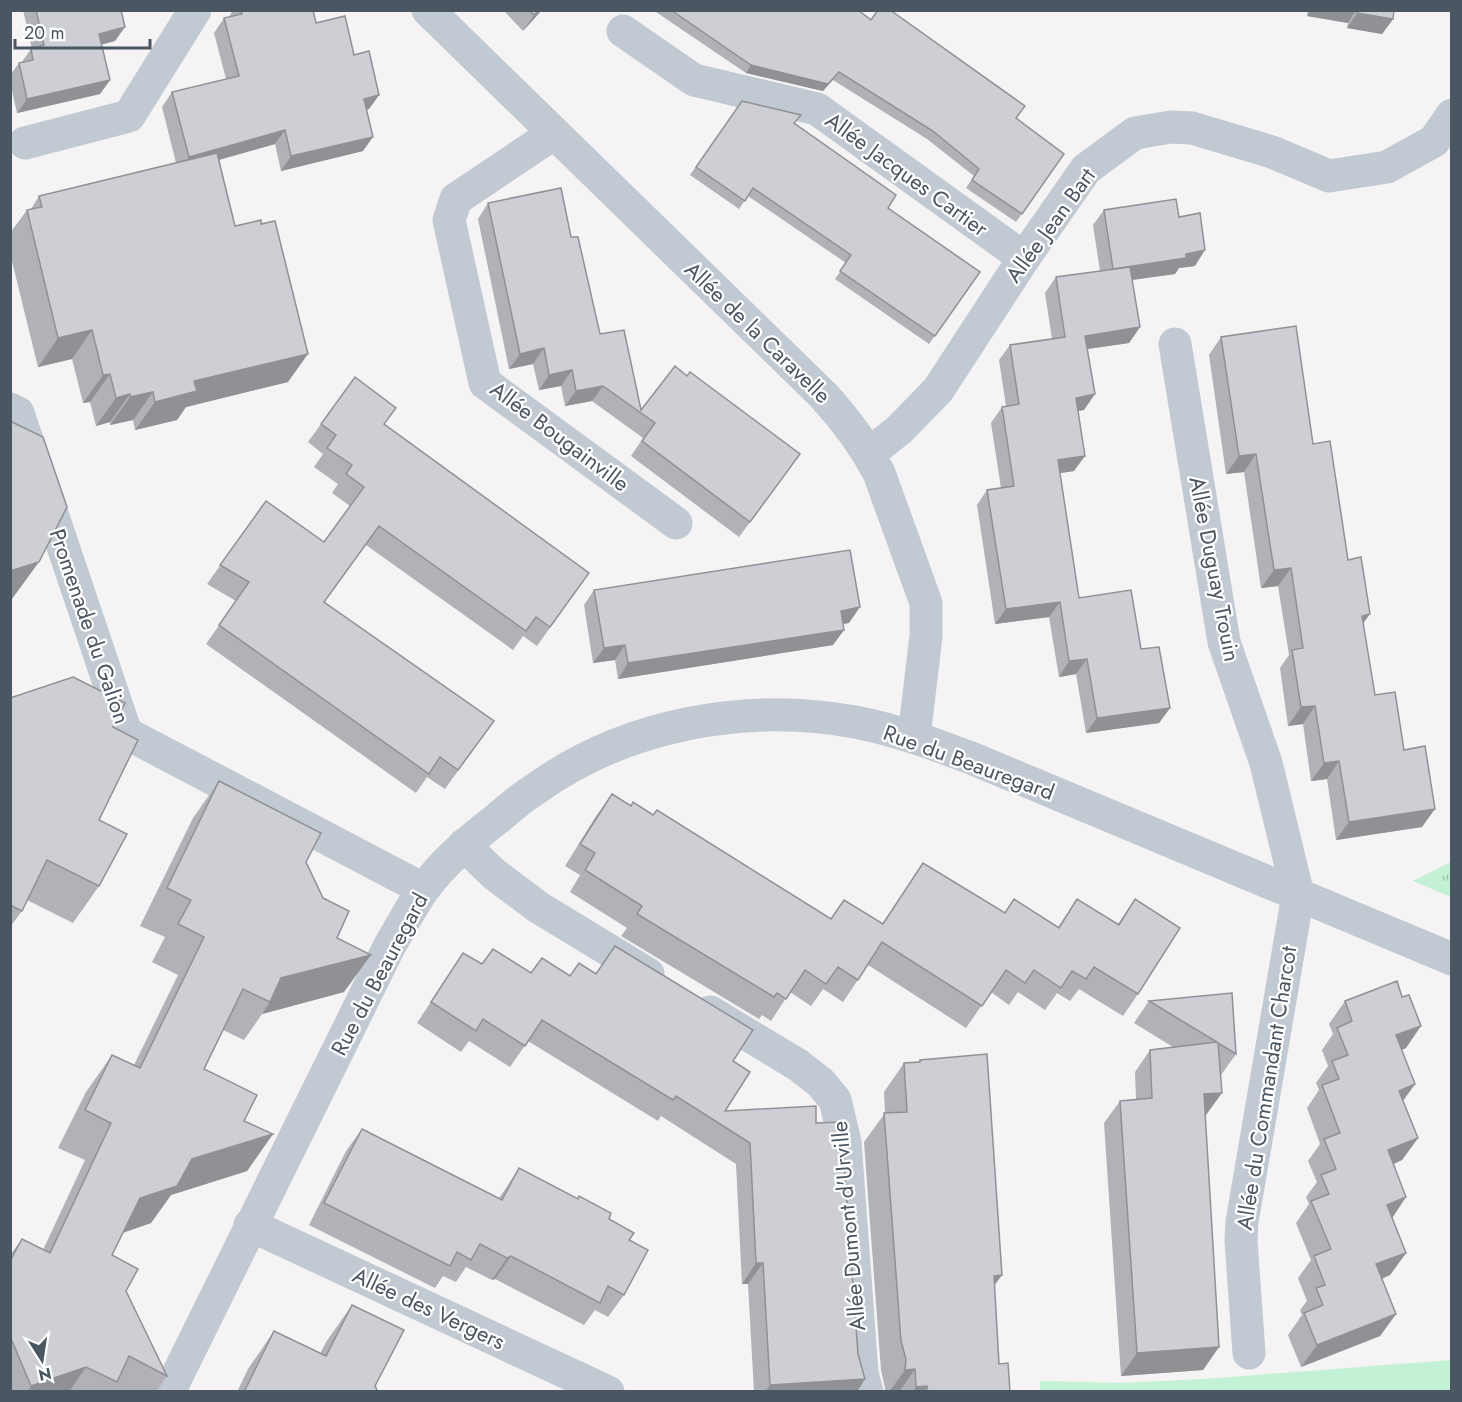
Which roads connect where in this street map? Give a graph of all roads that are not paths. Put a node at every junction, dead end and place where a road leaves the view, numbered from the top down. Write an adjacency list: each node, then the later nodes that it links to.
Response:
1 (195, 10): 6 (street)
2 (428, 10): 5 (street, Allée de la Caravelle)
3 (622, 31): 7 (street, Allée Jacques Cartier)
4 (1452, 115): 7 (street, Allée Jean Bart)
5 (553, 134): 10 (street, Allée de la Caravelle); 11 (street, Allée Bougainville)
6 (25, 143)
7 (1024, 258): 10 (street, Allée Jean Bart)
8 (1175, 344): 15 (street, Allée Duguay Trouin)
9 (10, 409): 14 (street, Promenade du Galion)
10 (869, 454): 12 (street, Allée de la Caravelle)
11 (676, 523)
12 (914, 737): 13 (street, Rue du Beauregard); 15 (street, Rue du Beauregard)
13 (464, 845): 14 (street, Rue du Beauregard); 19 (street, Allée Dumont d'Urville)
14 (423, 889): 17 (street, Rue du Beauregard)
15 (1298, 895): 16 (street, Rue du Beauregard); 18 (street, Allée du Commandant Charcot)
16 (1452, 959)
17 (250, 1225): 20 (street, Rue du Beauregard); 21 (street, Allée des Vergers)
18 (1249, 1353)
19 (864, 1382)
20 (169, 1392)
21 (608, 1392)

